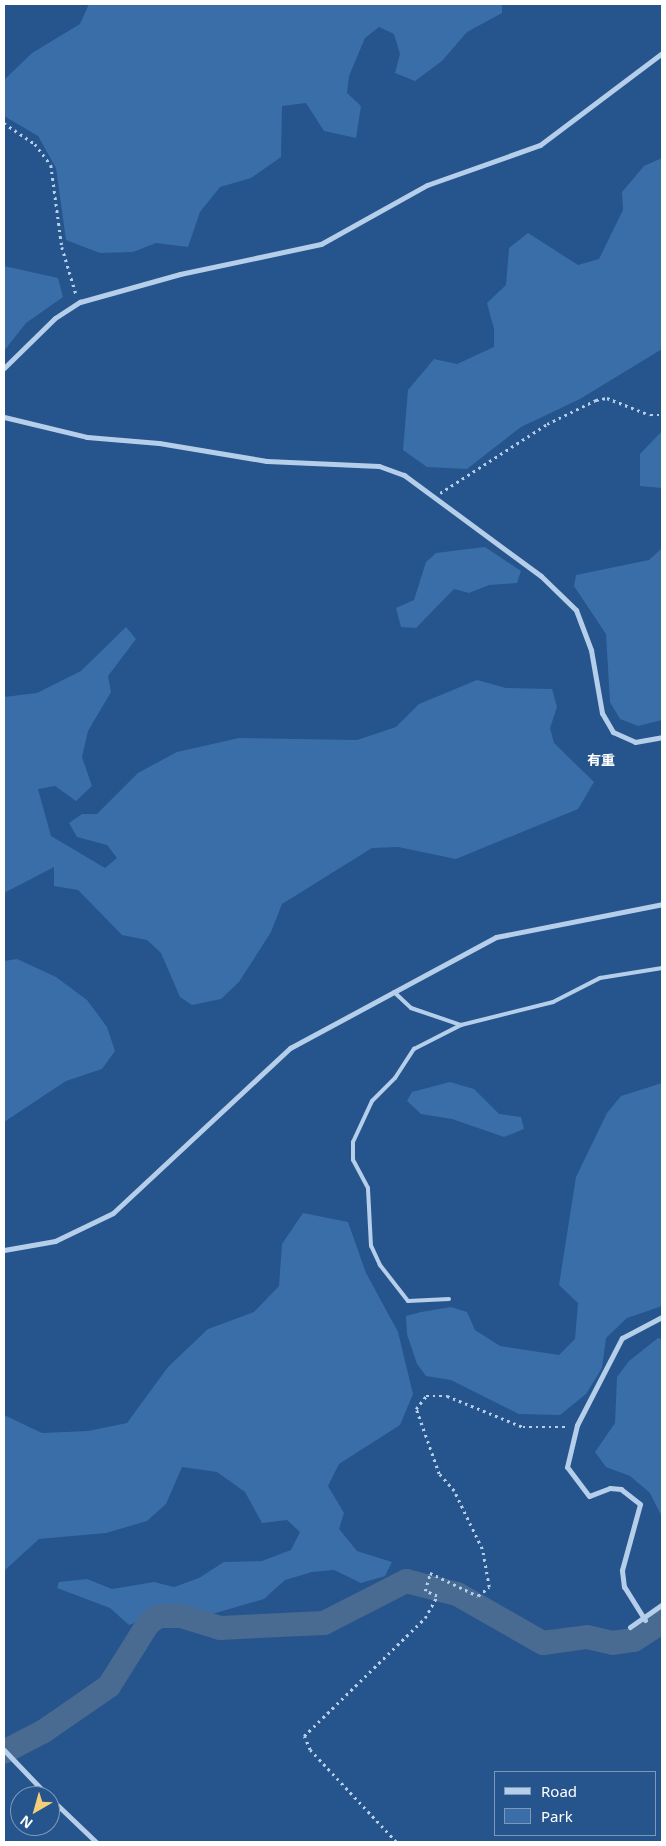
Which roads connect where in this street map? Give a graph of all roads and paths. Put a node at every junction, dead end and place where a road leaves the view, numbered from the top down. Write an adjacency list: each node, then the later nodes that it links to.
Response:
1 (662, 53): 3 (street)
2 (4, 123): 3 (path)
3 (80, 302): 4 (street)
4 (4, 368)
5 (662, 414): 7 (path)
6 (4, 418): 7 (street)
7 (435, 496): 8 (street)
8 (662, 737)
9 (662, 904): 11 (street)
10 (662, 968): 12 (lane)
11 (394, 992): 12 (lane); 13 (street)
12 (461, 1025): 14 (lane)
13 (4, 1250)
14 (449, 1299)
15 (662, 1318): 16 (street)
16 (577, 1425): 18 (street); 24 (path)
17 (662, 1605): 18 (street)
18 (645, 1620): 19 (street)
19 (630, 1627)
20 (4, 1750): 21 (street)
21 (38, 1786)
22 (60, 1808): 23 (street)
23 (96, 1842)
24 (396, 1842)

